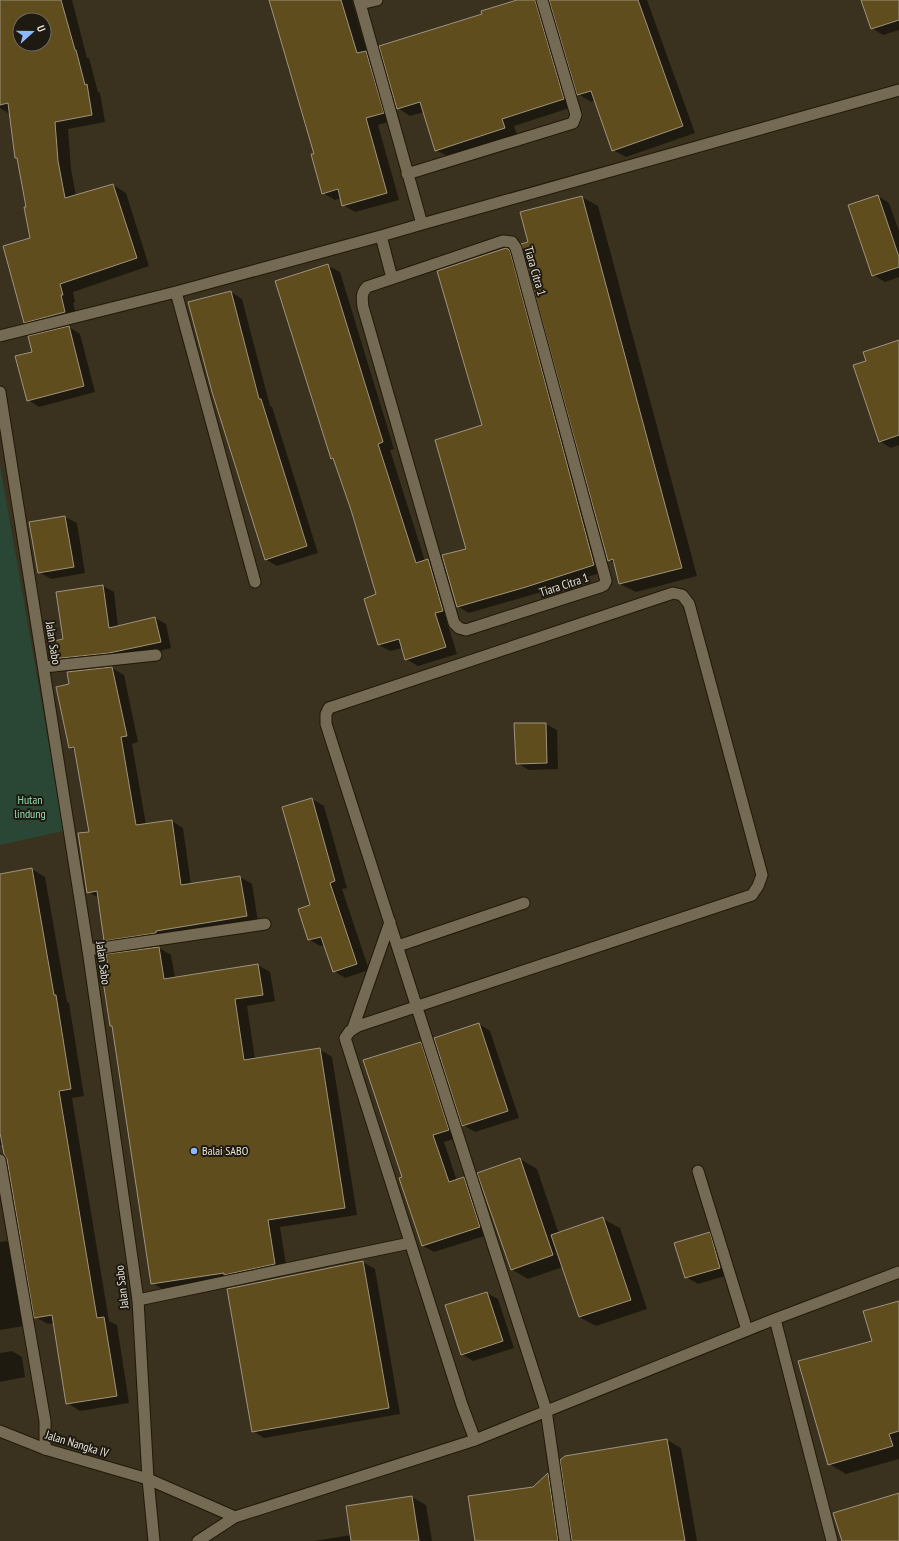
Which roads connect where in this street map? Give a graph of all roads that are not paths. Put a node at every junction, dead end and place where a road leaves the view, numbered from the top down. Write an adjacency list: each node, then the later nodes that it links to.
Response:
1 (377, 0): 3 (street)
2 (542, 0): 5 (street)
3 (360, 2): 5 (street)
4 (899, 90): 6 (street)
5 (408, 174): 6 (street)
6 (422, 224): 7 (street)
7 (381, 236): 8 (street); 9 (street)
8 (392, 278): 8 (street, Tiara Citra 1)
9 (176, 292): 10 (street); 12 (street)
10 (0, 336)
11 (0, 392): 14 (street, Jalan Sabo)
12 (255, 582)
13 (156, 656): 14 (street)
14 (44, 667): 19 (street, Jalan Sabo)
15 (524, 903): 18 (street)
16 (390, 922): 18 (street); 20 (street); 21 (street)
17 (264, 924): 19 (street)
18 (398, 946): 20 (street)
19 (88, 950): 26 (street, Jalan Sabo)
20 (418, 1007): 21 (street); 29 (street)
21 (353, 1028): 24 (street)
22 (0, 1160): 32 (street)
23 (698, 1171): 28 (street)
24 (410, 1243): 26 (street); 31 (street)
25 (899, 1272): 27 (street)
26 (138, 1300): 33 (street, Jalan Sabo)
27 (775, 1319): 28 (street); 38 (street)
28 (747, 1330): 29 (street)
29 (546, 1410): 31 (street); 37 (street)
30 (0, 1431): 32 (street, Jalan Nangka IV)
31 (475, 1440): 34 (street)
32 (45, 1449): 33 (street, Jalan Nangka IV)
33 (148, 1479): 34 (street, Jalan Nangka IV); 35 (street, Jalan Sabo)
34 (235, 1517): 36 (street)
35 (154, 1541)
36 (198, 1541)
37 (565, 1541)
38 (832, 1541)

